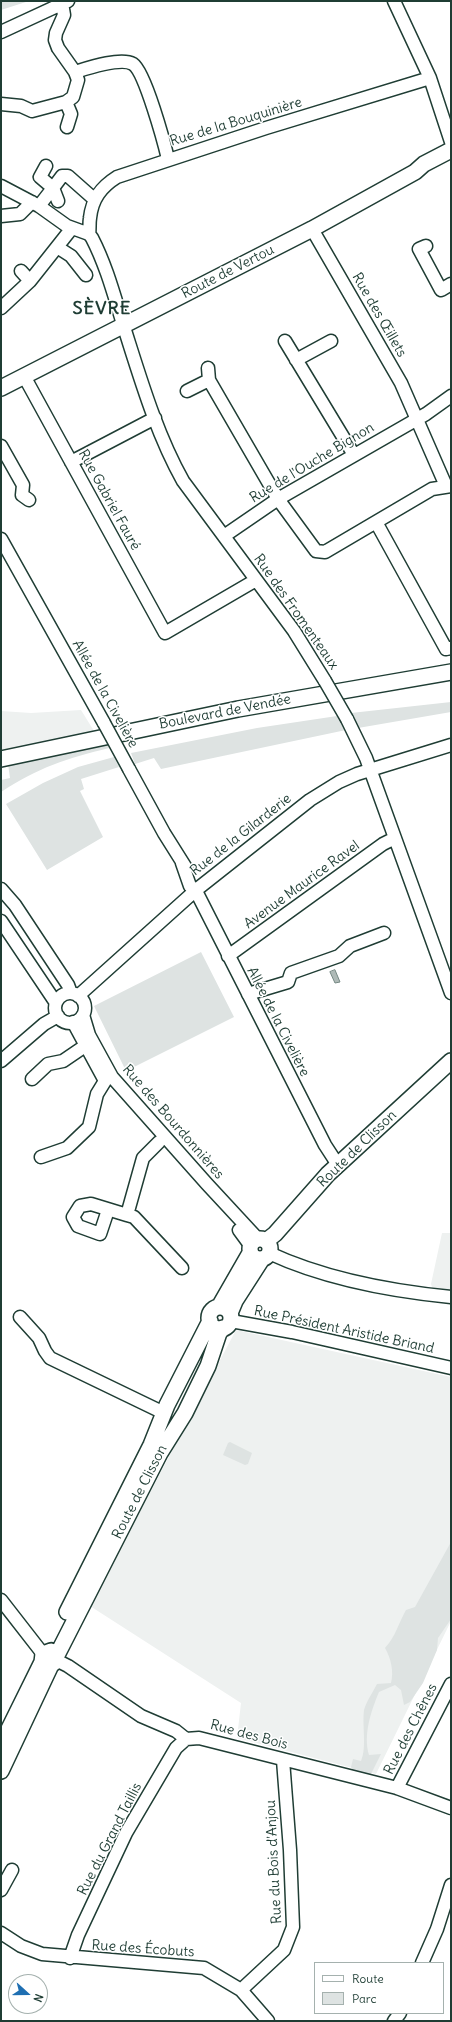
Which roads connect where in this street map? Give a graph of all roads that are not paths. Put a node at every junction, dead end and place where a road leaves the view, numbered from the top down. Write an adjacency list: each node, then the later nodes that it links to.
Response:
1 (394, 1): 5 (street)
2 (66, 2): 3 (street); 4 (street)
3 (1, 32)
4 (75, 72): 6 (street); 11 (street)
5 (430, 78): 9 (street); 11 (street, Rue de la Bouquinière)
6 (66, 102): 7 (street); 8 (street)
7 (1, 104)
8 (67, 127)
9 (451, 142)
10 (451, 150): 20 (main road, Route de Vertou)
11 (168, 159): 15 (street, Rue de la Bouquinière)
12 (46, 166): 14 (street)
13 (1, 186): 17 (street)
14 (53, 188): 15 (street); 16 (street); 17 (street)
15 (94, 199): 21 (street, Rue de la Bouquinière)
16 (58, 201)
17 (36, 204): 18 (street); 19 (street)
18 (1, 216)
19 (72, 228): 21 (street); 23 (street)
20 (312, 229): 29 (main road, Route de Vertou); 38 (street, Rue des Œillets)
21 (89, 234): 29 (street, Rue des Fromenteaux)
22 (426, 246): 27 (street)
23 (57, 247): 25 (street); 26 (street)
24 (20, 271): 26 (street)
25 (86, 275)
26 (30, 281): 28 (street)
27 (451, 284)
28 (1, 308)
29 (123, 326): 33 (main road, Route de Vertou); 37 (street, Rue des Fromenteaux)
30 (285, 340): 32 (street)
31 (331, 341): 32 (street)
32 (296, 360): 40 (street)
33 (24, 376): 34 (main road, Route de Vertou); 41 (street, Rue Gabriel Fauré)
34 (1, 388)
35 (187, 391): 43 (street)
36 (451, 396): 38 (street, Rue de l'Ouche Bignon)
37 (155, 418): 41 (street); 46 (street, Rue des Fromenteaux)
38 (417, 418): 40 (street, Rue de l'Ouche Bignon); 42 (street, Rue des Œillets)
39 (1, 446): 44 (street)
40 (354, 455): 43 (street, Rue de l'Ouche Bignon)
41 (71, 462): 48 (street, Rue Gabriel Fauré)
42 (449, 486): 45 (street)
43 (278, 498): 45 (street); 46 (street, Rue de l'Ouche Bignon)
44 (29, 500)
45 (376, 522): 49 (street)
46 (224, 536): 48 (street, Rue des Fromenteaux)
47 (1, 539): 56 (street, Allée de la Civelière, bridge)
48 (256, 580): 53 (street, Rue des Fromenteaux, bridge)
49 (451, 648)
50 (451, 672): 52 (main road, Boulevard de Vendée)
51 (451, 745): 53 (street, Rue de la Gilarderie)
52 (1, 759)
53 (370, 770): 54 (street, Rue des Fromenteaux); 56 (street, Rue de la Gilarderie)
54 (395, 838): 59 (street, Avenue Maurice Ravel); 60 (street, Rue des Fromenteaux)
55 (1, 889): 61 (street)
56 (196, 890): 59 (street, Allée de la Civelière); 61 (street, Rue de la Gilarderie)
57 (1, 921): 63 (street)
58 (384, 932): 62 (street)
59 (228, 956): 62 (street, Allée de la Civelière)
60 (451, 993)
61 (75, 994): 63 (street); 64 (street)
62 (248, 994): 73 (street, Allée de la Civelière)
63 (57, 1010): 65 (street); 67 (street)
64 (83, 1015): 65 (street); 76 (street, Rue des Bourdonnières)
65 (73, 1022): 66 (street, Rue des Bourdonnières)
66 (85, 1046): 69 (street); 70 (street, Rue des Bourdonnières)
67 (1, 1061)
68 (451, 1061): 73 (main road, Route de Clisson)
69 (32, 1079)
70 (105, 1081): 71 (street, Rue des Bourdonnières); 72 (street)
71 (159, 1142): 75 (street); 76 (street, Rue des Bourdonnières)
72 (41, 1156)
73 (338, 1164): 76 (main road, Route de Clisson)
74 (108, 1210): 75 (street)
75 (127, 1215): 77 (street)
76 (259, 1248): 78 (street); 80 (main road, Route de Clisson)
77 (182, 1268)
78 (451, 1297)
79 (20, 1317): 82 (street)
80 (223, 1318): 81 (street, Rue Président Aristide Briand); 82 (main road, Route de Clisson); 84 (main road, Route de Clisson)
81 (451, 1368)
82 (164, 1413): 84 (main road, Route de Clisson)
83 (1, 1600): 84 (street)
84 (49, 1658): 86 (main road, Route de Clisson); 87 (street); 90 (main road, Route de Clisson)
85 (451, 1684): 91 (street, Rue des Chênes)
86 (5, 1728): 88 (main road, Route de Clisson)
87 (186, 1739): 89 (street, Rue des Bois); 97 (street, Rue du Grand Taillis)
88 (1, 1745)
89 (283, 1760): 91 (street, Rue des Bois); 99 (street, Rue du Bois d'Anjou)
90 (1, 1771)
91 (397, 1788): 92 (street, Rue des Bois)
92 (451, 1808)
93 (12, 1870): 95 (street)
94 (451, 1885): 98 (street)
95 (1, 1890)
96 (1, 1933): 97 (street, Rue des Écobuts)
97 (70, 1958): 99 (street, Rue des Écobuts)
98 (422, 1962)
99 (241, 1990): 100 (street, Rue des Écobuts)
100 (268, 2021)

